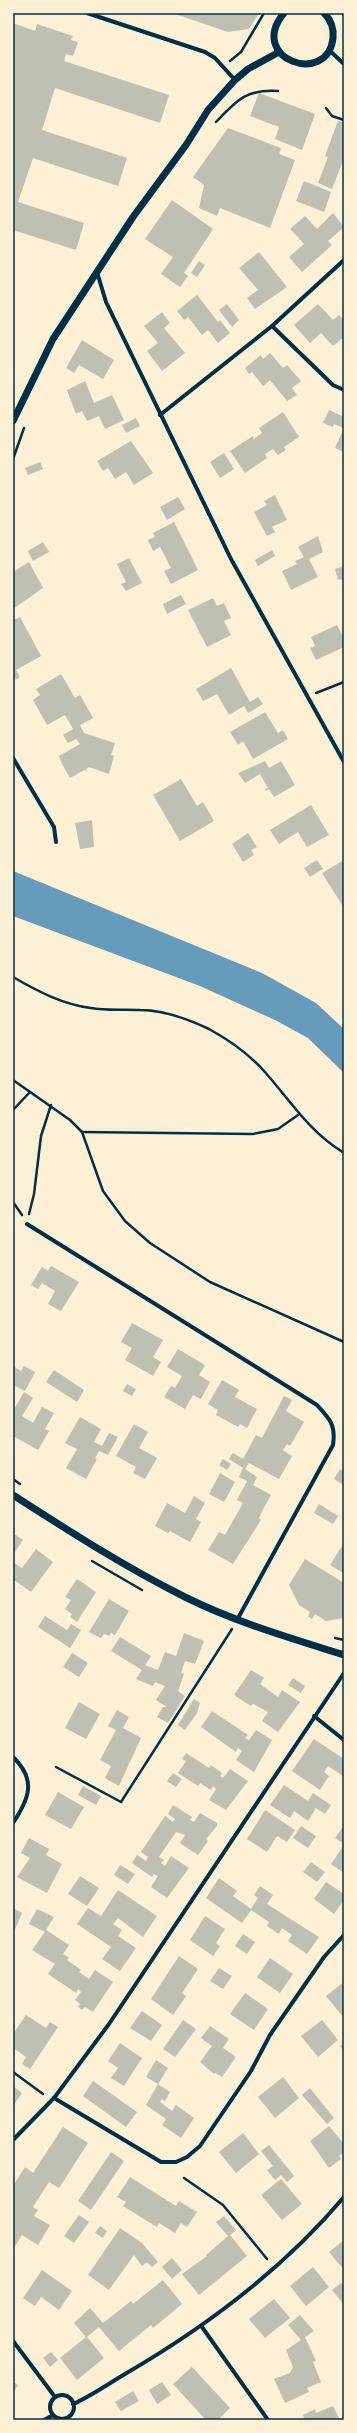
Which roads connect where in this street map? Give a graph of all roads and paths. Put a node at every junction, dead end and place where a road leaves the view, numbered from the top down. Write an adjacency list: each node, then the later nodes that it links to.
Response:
1 (87, 13): 8 (street)
2 (264, 13): 8 (path)
3 (284, 13): 6 (street)
4 (324, 13): 5 (street)
5 (329, 50): 6 (street); 7 (street)
6 (279, 52): 9 (street)
7 (344, 64)
8 (224, 66): 9 (street)
9 (235, 80): 15 (street)
10 (278, 90): 13 (path)
11 (326, 108): 12 (path)
12 (344, 120)
13 (213, 126)
14 (344, 260): 16 (street)
15 (97, 271): 18 (street); 19 (street)
16 (272, 326): 17 (street); 18 (street)
17 (344, 390)
18 (160, 415): 23 (street)
19 (13, 421)
20 (25, 424): 21 (path)
21 (13, 459)
22 (344, 682): 23 (path)
23 (308, 698): 25 (street)
24 (13, 758): 26 (street)
25 (344, 762)
26 (56, 842)
27 (13, 977): 32 (path)
28 (13, 1080): 29 (path)
29 (30, 1092): 30 (path); 31 (path)
30 (51, 1105): 33 (path); 36 (path)
31 (13, 1110)
32 (298, 1115): 33 (path); 34 (path)
33 (82, 1132): 38 (path)
34 (344, 1152)
35 (13, 1202): 37 (path)
36 (32, 1202)
37 (27, 1224): 42 (street)
38 (344, 1342)
39 (13, 1479): 40 (path)
40 (26, 1488)
41 (13, 1495): 42 (street)
42 (238, 1620): 45 (street); 50 (path)
43 (329, 1636): 44 (path)
44 (344, 1640)
45 (344, 1655)
46 (344, 1673): 47 (street)
47 (314, 1716): 48 (street); 55 (street)
48 (344, 1740)
49 (13, 1757): 51 (street)
50 (56, 1766)
51 (13, 1823)
52 (344, 1934): 55 (street)
53 (13, 2072): 54 (path)
54 (43, 2094)
55 (54, 2098): 56 (street)
56 (13, 2140)
57 (184, 2178): 59 (path)
58 (344, 2197): 60 (street)
59 (267, 2259)
60 (202, 2327): 63 (street); 67 (street)
61 (13, 2341): 62 (street)
62 (55, 2398): 63 (street); 64 (street)
63 (73, 2404): 65 (street)
64 (53, 2415): 65 (street); 66 (street)
65 (69, 2418)
66 (44, 2420)
67 (268, 2420)

